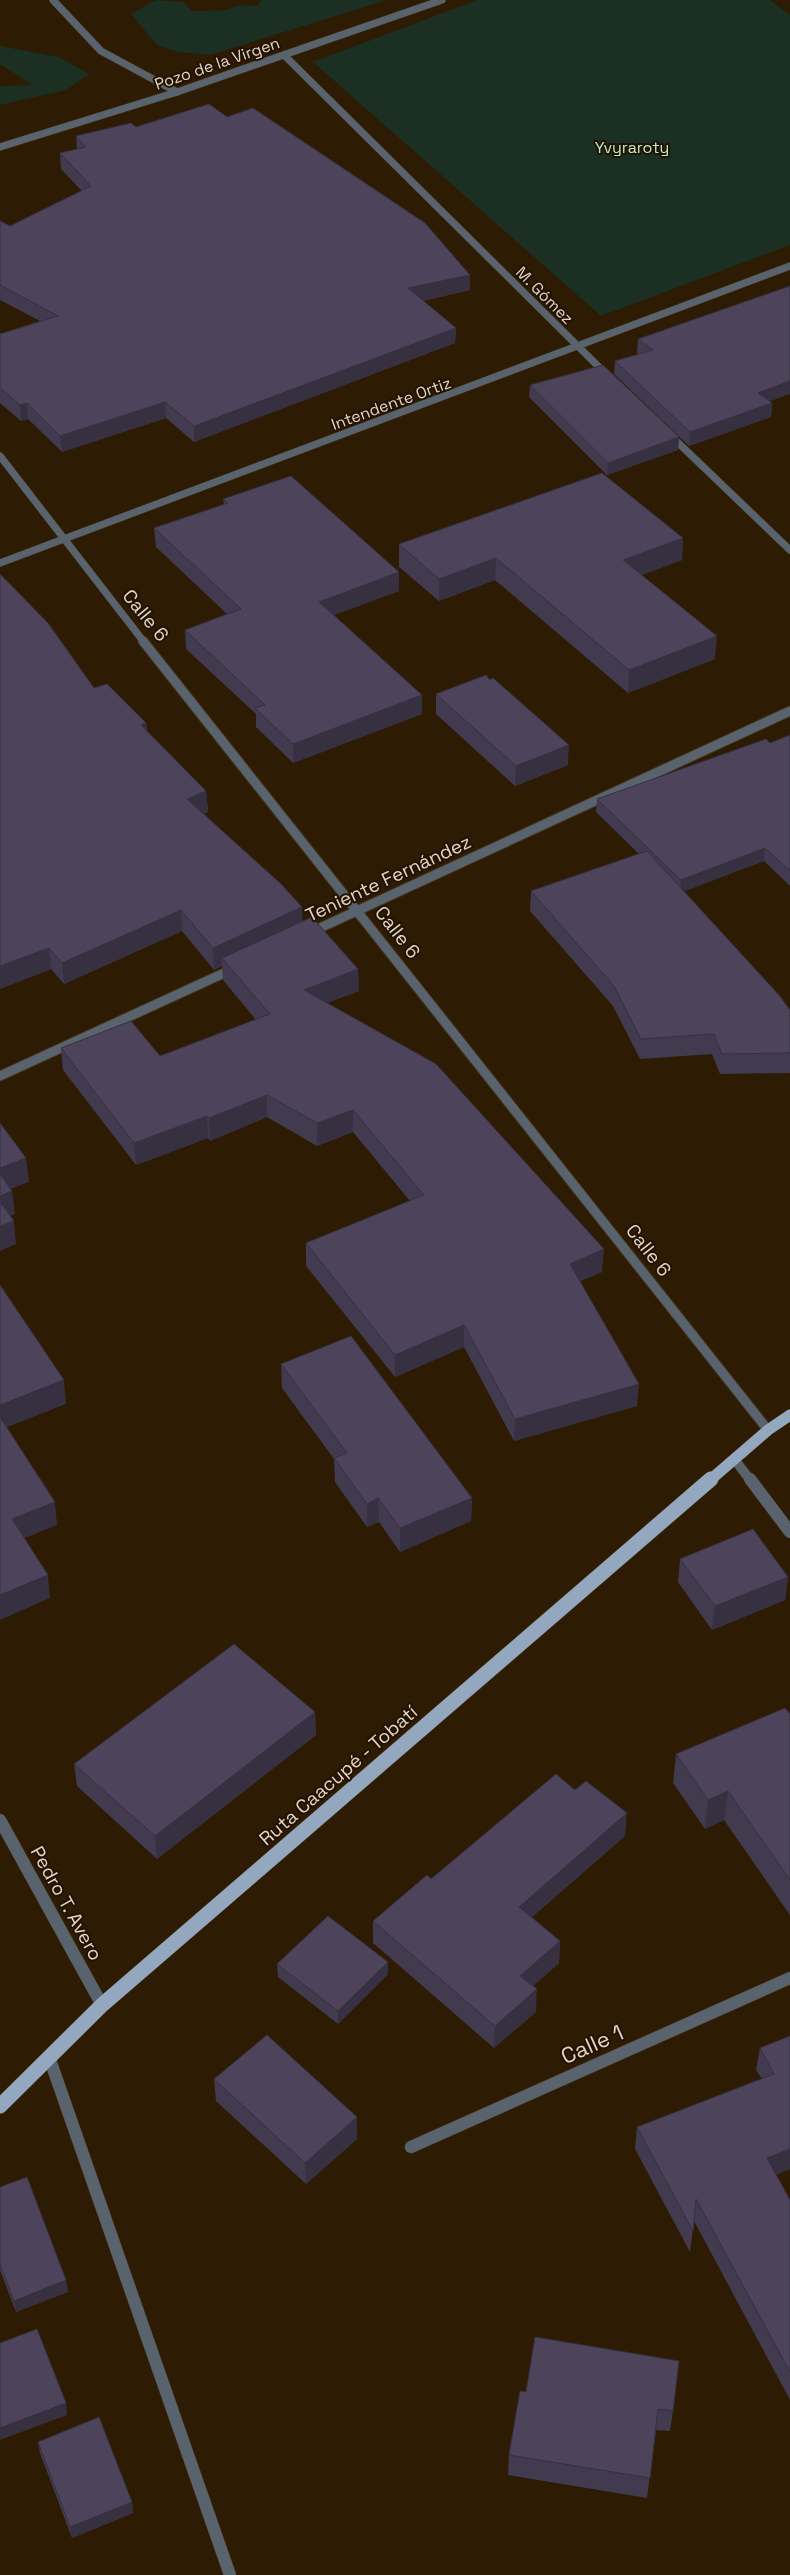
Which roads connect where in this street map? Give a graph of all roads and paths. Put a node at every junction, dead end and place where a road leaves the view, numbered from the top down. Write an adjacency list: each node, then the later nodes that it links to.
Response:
1 (53, 0): 4 (street)
2 (442, 0): 3 (street, Pozo de la Virgen)
3 (284, 55): 4 (street, Pozo de la Virgen); 7 (street, M. Gómez)
4 (178, 92): 5 (street, Pozo de la Virgen)
5 (0, 147)
6 (790, 266): 7 (street, Intendente Ortiz)
7 (578, 347): 8 (street, M. Gómez); 11 (street, Intendente Ortiz)
8 (613, 381)
9 (663, 428): 12 (street)
10 (0, 456): 11 (street, Calle 6)
11 (63, 540): 13 (street, Intendente Ortiz); 15 (street, Calle 6)
12 (790, 550)
13 (0, 563)
14 (790, 712): 15 (street, Teniente Fernández)
15 (359, 910): 16 (street, Teniente Fernández); 20 (street, Calle 6)
16 (296, 939)
17 (242, 964): 18 (street)
18 (0, 1076)
19 (790, 1415): 20 (main road, Ruta Caacupé - Tobatí)
20 (768, 1430): 21 (main road, Ruta Caacupé - Tobatí)
21 (735, 1460): 22 (street); 25 (main road, Ruta Caacupé - Tobatí)
22 (790, 1532)
23 (0, 1820): 25 (street, Pedro T. Avero)
24 (790, 1978): 28 (street, Calle 1)
25 (102, 2005): 26 (main road, Ruta Caacupé - Tobatí)
26 (49, 2058): 27 (main road, Ruta Caacupé - Tobatí); 29 (street)
27 (0, 2106)
28 (411, 2147)
29 (230, 2575)

